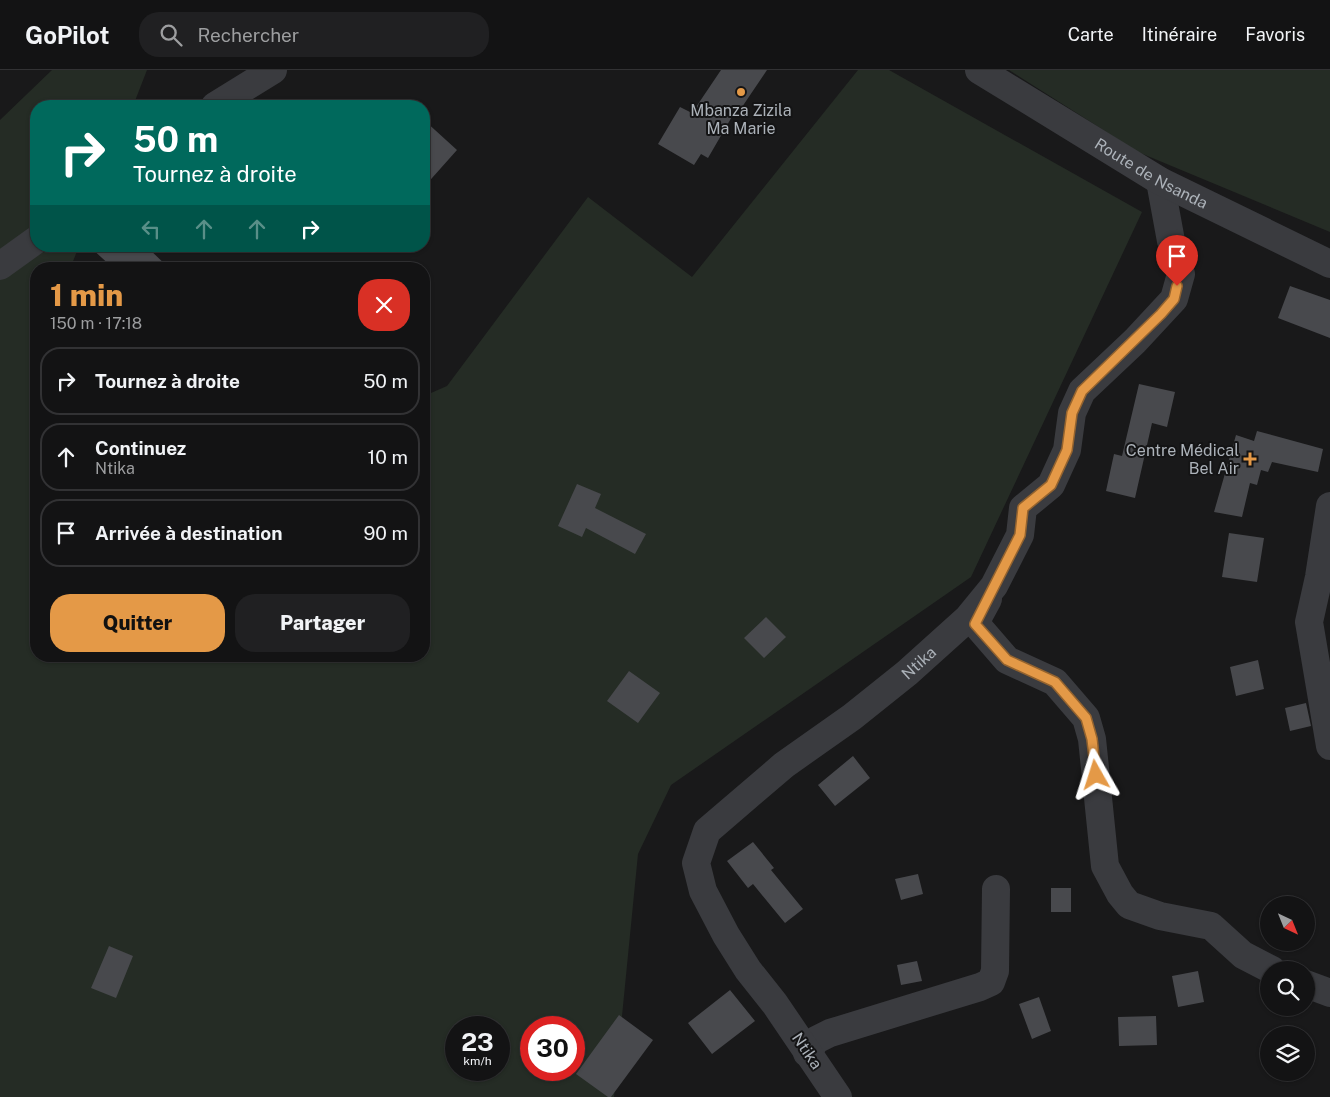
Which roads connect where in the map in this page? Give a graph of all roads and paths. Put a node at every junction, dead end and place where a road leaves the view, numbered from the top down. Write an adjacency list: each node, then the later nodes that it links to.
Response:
1 (273, 70): 3 (street)
2 (979, 70): 4 (street, Route de Nsanda)
3 (225, 100)
4 (1160, 181): 6 (street, Route de Nsanda); 9 (street, Ntika)
5 (30, 244): 7 (street)
6 (1330, 264)
7 (0, 266)
8 (1330, 506): 10 (street)
9 (994, 586): 12 (street); 15 (street, Ntika)
10 (1330, 746)
11 (996, 888): 15 (street)
12 (1260, 964)
13 (1315, 987): 14 (street)
14 (1330, 993)
15 (807, 1053): 16 (street, Ntika)
16 (838, 1097)

